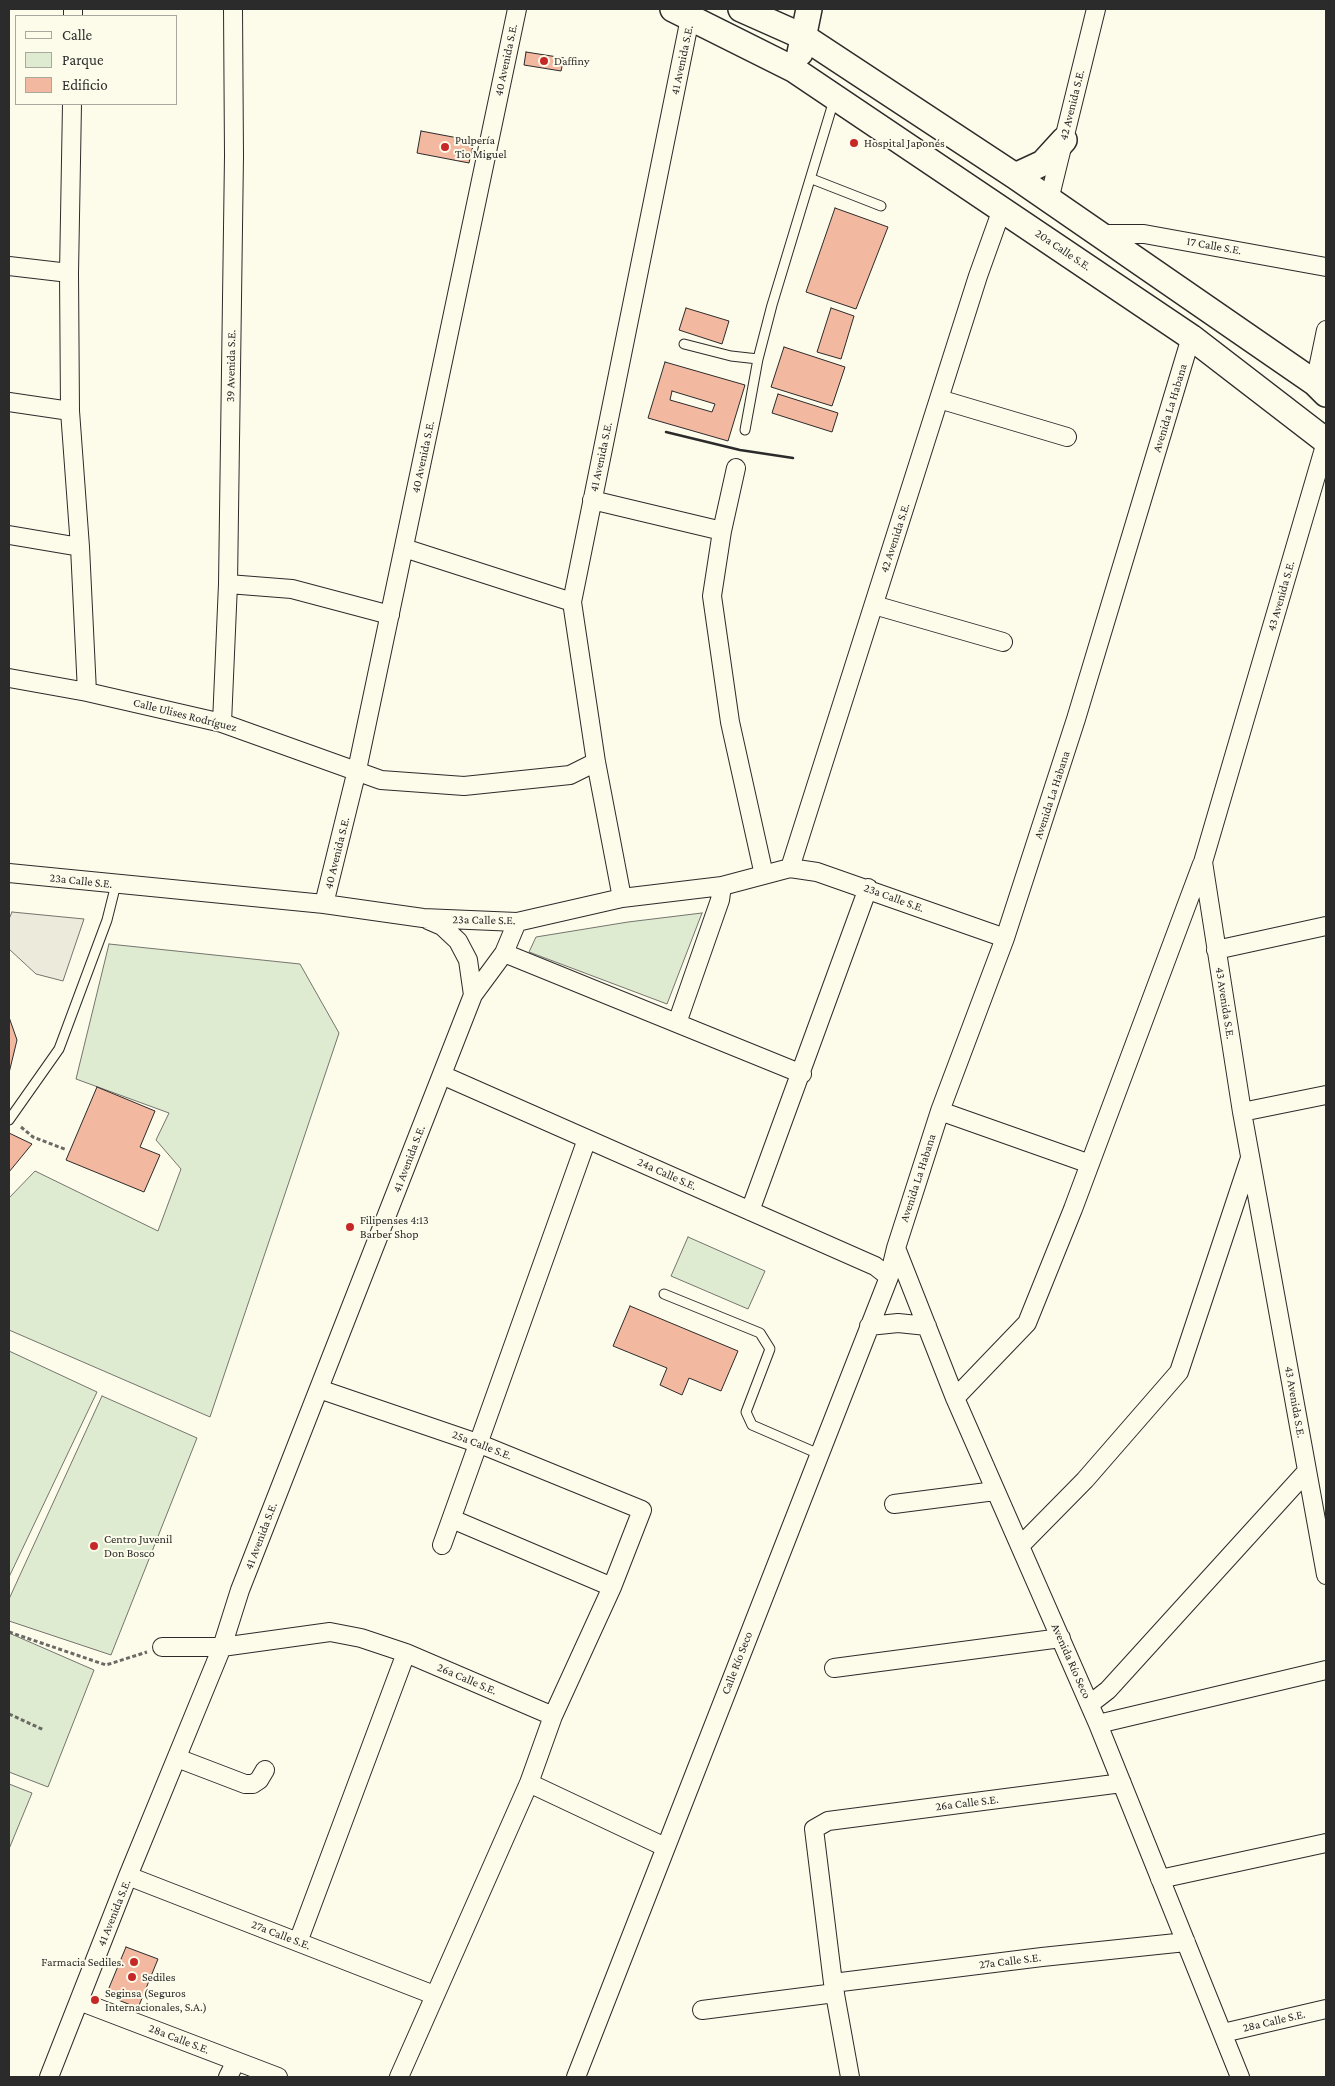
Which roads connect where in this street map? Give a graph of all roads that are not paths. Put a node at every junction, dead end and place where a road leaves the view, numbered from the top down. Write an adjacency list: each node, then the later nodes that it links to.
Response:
1 (233, 9): 38 (street, 39 Avenida S.E.)
2 (517, 9): 37 (street, 40 Avenida S.E.)
3 (809, 9): 7 (street)
4 (1096, 9): 11 (street, 42 Avenida S.E.)
5 (755, 10): 7 (street)
6 (682, 13): 8 (street, 20a Calle S.E.); 33 (street, 41 Avenida S.E.)
7 (804, 38): 8 (street); 12 (street)
8 (793, 69): 9 (street, 20a Calle S.E.)
9 (835, 97): 13 (lane); 16 (street, 20a Calle S.E.)
10 (72, 105): 20 (street)
11 (1064, 140): 12 (street); 14 (street, 42 Avenida S.E.)
12 (1015, 176): 14 (street)
13 (812, 179): 15 (lane); 24 (lane)
14 (1049, 200): 17 (street)
15 (881, 206)
16 (1002, 209): 22 (street, 20a Calle S.E.); 26 (street, 42 Avenida S.E.)
17 (1101, 234): 19 (street, 17 Calle S.E.); 25 (street)
18 (9, 266): 20 (street)
19 (1326, 267)
20 (69, 273): 28 (street)
21 (1326, 330): 25 (street)
22 (1192, 338): 31 (street, 20a Calle S.E.); 60 (street, Avenida La Habana)
23 (684, 344): 24 (lane)
24 (758, 359): 29 (lane)
25 (1320, 388)
26 (939, 399): 30 (street); 40 (street, 42 Avenida S.E.)
27 (9, 402): 28 (street)
28 (70, 411): 36 (street)
29 (745, 430)
30 (1067, 437)
31 (1326, 441): 48 (street, 43 Avenida S.E.)
32 (736, 468): 34 (street)
33 (592, 500): 34 (street); 39 (street, 41 Avenida S.E.)
34 (722, 531): 51 (street)
35 (9, 535): 36 (street)
36 (80, 547): 44 (street)
37 (404, 548): 39 (street); 41 (street, 40 Avenida S.E.)
38 (228, 584): 41 (street); 45 (street, 39 Avenida S.E.)
39 (572, 602): 46 (street, 41 Avenida S.E.)
40 (874, 605): 42 (street); 49 (street, 42 Avenida S.E.)
41 (390, 616): 47 (street, 40 Avenida S.E.)
42 (1003, 642)
43 (9, 678): 44 (street, Calle Ulises Rodríguez)
44 (87, 692): 45 (street, Calle Ulises Rodríguez)
45 (222, 723): 47 (street, Calle Ulises Rodríguez)
46 (596, 762): 47 (street, Calle Ulises Rodríguez); 55 (street, 41 Avenida S.E.)
47 (357, 770): 56 (street, 40 Avenida S.E.)
48 (1203, 862): 61 (street, 43 Avenida S.E.); 73 (street)
49 (790, 868): 51 (street, 23a Calle S.E.); 54 (street, 23a Calle S.E.)
50 (9, 874): 52 (street, 23a Calle S.E.)
51 (764, 875): 53 (street, 23a Calle S.E.)
52 (116, 884): 56 (street, 23a Calle S.E.); 70 (lane)
53 (722, 886): 55 (street, 23a Calle S.E.); 64 (street)
54 (868, 888): 60 (street, 23a Calle S.E.); 65 (street)
55 (622, 898): 58 (street, 23a Calle S.E.)
56 (324, 904): 57 (street, 23a Calle S.E.)
57 (423, 918): 58 (street, 23a Calle S.E.); 63 (street)
58 (517, 922): 62 (street, 41 Avenida S.E.)
59 (1326, 926): 61 (street)
60 (1005, 938): 68 (street, Avenida La Habana)
61 (1216, 950): 69 (street, 43 Avenida S.E.)
62 (504, 953): 63 (street, 41 Avenida S.E.); 64 (street)
63 (474, 995): 66 (street, 41 Avenida S.E.)
64 (676, 1023): 65 (street)
65 (802, 1074): 74 (street)
66 (442, 1075): 71 (street, 24a Calle S.E.); 80 (street, 41 Avenida S.E.)
67 (1326, 1095): 69 (street)
68 (940, 1111): 73 (street); 75 (street, Avenida La Habana)
69 (1242, 1112): 72 (street, 43 Avenida S.E.)
70 (10, 1119)
71 (587, 1140): 74 (street, 24a Calle S.E.); 82 (street)
72 (1251, 1155): 84 (street, 43 Avenida S.E.); 90 (street)
73 (1090, 1164): 81 (street)
74 (750, 1211): 76 (street, 24a Calle S.E.)
75 (896, 1248): 76 (street, Calle Río Seco); 79 (street, Avenida Río Seco)
76 (889, 1277): 78 (street, Calle Río Seco)
77 (664, 1294): 83 (lane)
78 (869, 1326): 79 (street); 83 (street, Calle Río Seco)
79 (927, 1326): 81 (street, Avenida Río Seco)
80 (319, 1389): 82 (street, 25a Calle S.E.); 95 (street, 41 Avenida S.E.)
81 (955, 1398): 85 (street, Avenida Río Seco)
82 (480, 1444): 88 (street); 92 (street, 25a Calle S.E.)
83 (819, 1454): 107 (street, Calle Río Seco)
84 (1307, 1470): 87 (street, 43 Avenida S.E.); 99 (street)
85 (995, 1490): 86 (street); 90 (street, Avenida Río Seco)
86 (894, 1504)
87 (1320, 1508): 91 (street, 43 Avenida S.E.)
88 (452, 1519): 89 (street); 92 (street)
89 (442, 1545)
90 (1020, 1546): 93 (street, Avenida Río Seco)
91 (1326, 1575)
92 (612, 1587): 100 (street)
93 (1060, 1638): 97 (street); 99 (street, Avenida Río Seco)
94 (162, 1647): 95 (street, 26a Calle S.E.)
95 (222, 1648): 96 (street, 26a Calle S.E.); 102 (street, 41 Avenida S.E.)
96 (406, 1653): 100 (street, 26a Calle S.E.); 110 (street)
97 (834, 1668)
98 (1326, 1670): 101 (street)
99 (1090, 1704): 101 (street, Avenida Río Seco)
100 (553, 1716): 104 (street)
101 (1098, 1724): 105 (street, Avenida Río Seco)
102 (177, 1758): 103 (street); 108 (street, 41 Avenida S.E.)
103 (264, 1770)
104 (529, 1783): 107 (street); 113 (street)
105 (1122, 1784): 109 (street, Avenida Río Seco); 112 (street, 26a Calle S.E.)
106 (1326, 1843): 109 (street)
107 (665, 1847): 123 (street, Calle Río Seco)
108 (128, 1876): 110 (street, 27a Calle S.E.); 114 (street, 41 Avenida S.E.)
109 (1160, 1879): 111 (street, Avenida Río Seco)
110 (298, 1942): 113 (street, 27a Calle S.E.)
111 (1186, 1942): 112 (street, 27a Calle S.E.); 117 (street, Avenida Río Seco)
112 (834, 1988): 116 (street, 27a Calle S.E.); 124 (street)
113 (434, 1994): 122 (street)
114 (79, 2001): 118 (street, 28a Calle S.E.); 119 (street, 41 Avenida S.E.)
115 (1326, 2009): 117 (street, 28a Calle S.E.)
116 (702, 2010)
117 (1223, 2033): 125 (street, Avenida Río Seco)
118 (236, 2061): 120 (street); 121 (street, 28a Calle S.E.)
119 (49, 2077)
120 (228, 2077)
121 (278, 2077)
122 (399, 2077)
123 (576, 2077)
124 (850, 2077)
125 (1240, 2077)

